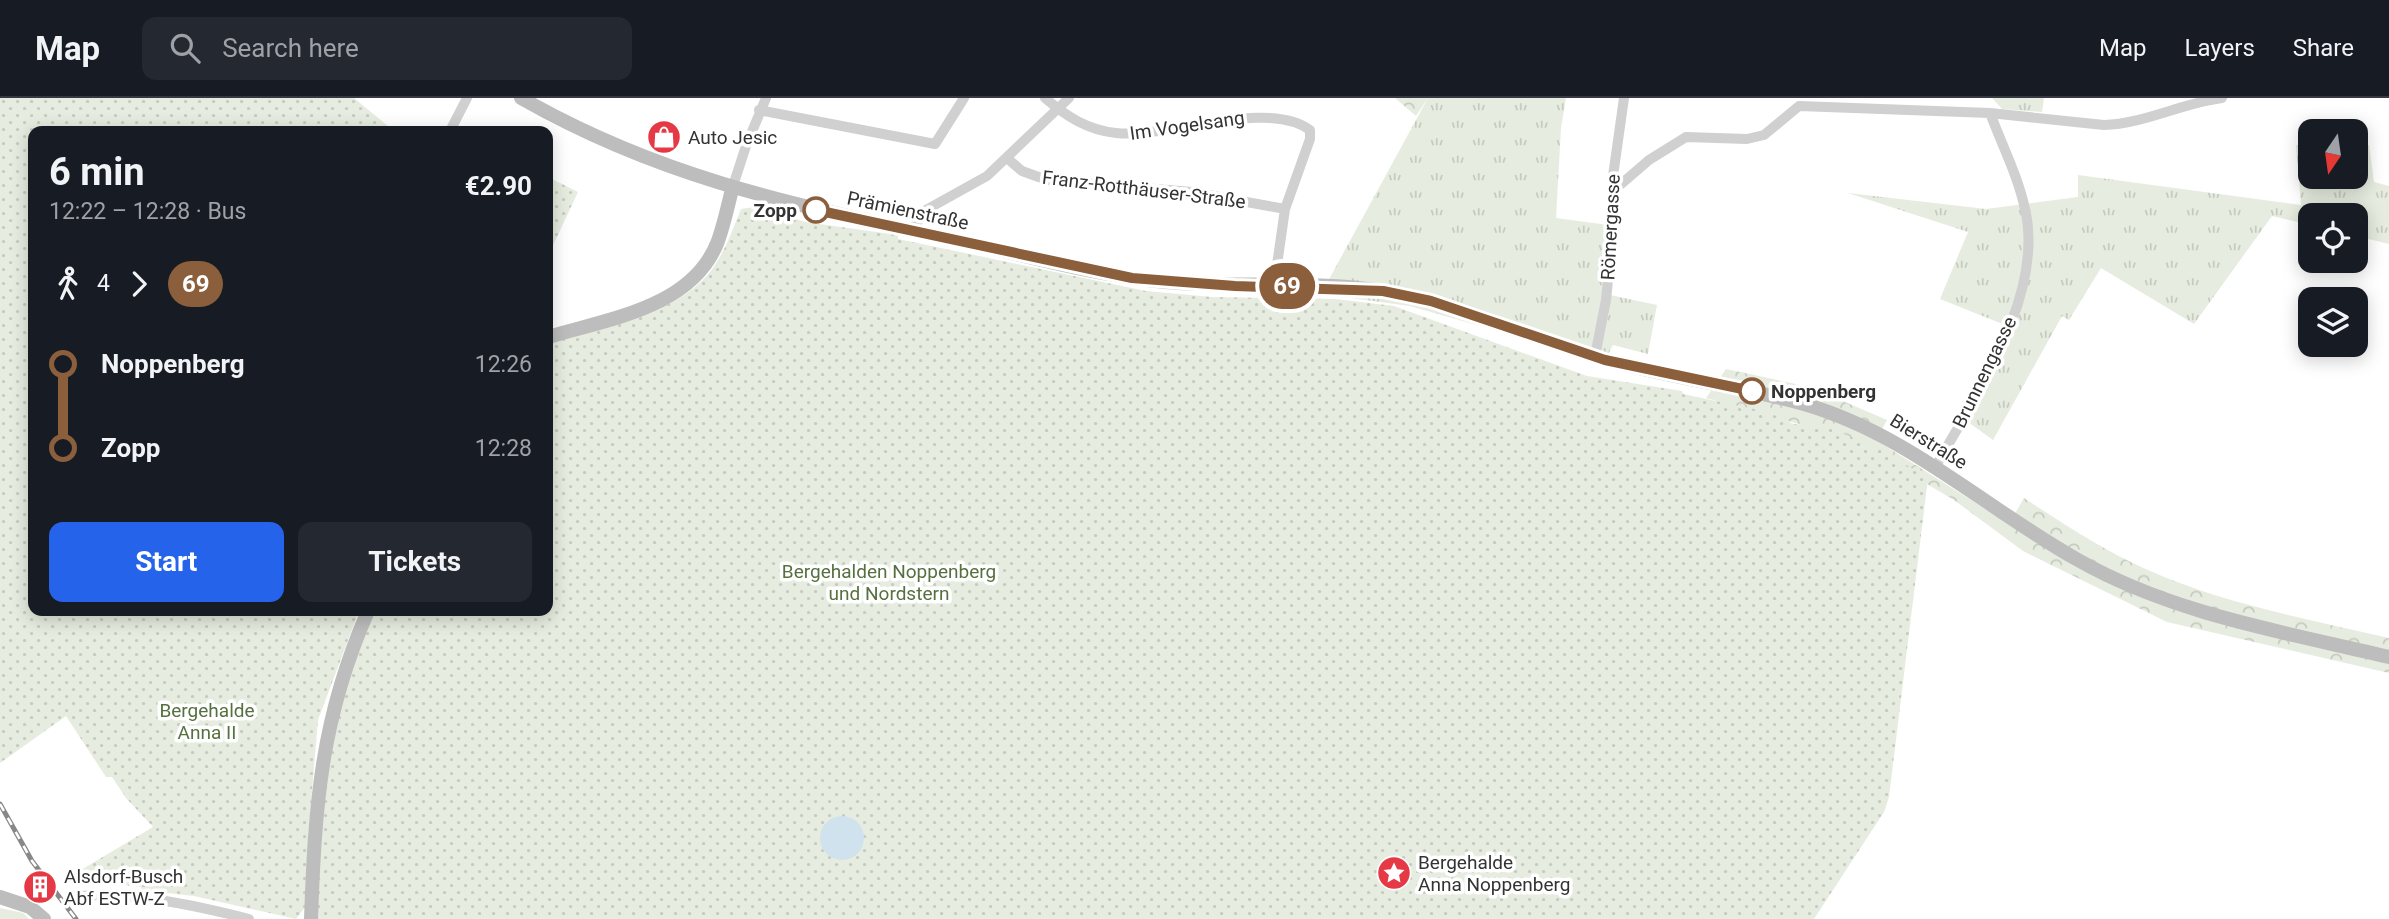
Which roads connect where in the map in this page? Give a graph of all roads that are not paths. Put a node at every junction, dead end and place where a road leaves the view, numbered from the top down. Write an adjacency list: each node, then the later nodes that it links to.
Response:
1 (467, 98): 12 (street)
2 (521, 98): 14 (main road, Prämienstraße)
3 (766, 98): 10 (street)
4 (964, 98): 10 (street)
5 (1045, 98): 9 (street)
6 (1069, 98): 9 (street)
7 (1624, 98): 15 (street, Römergasse)
8 (2222, 98): 11 (street)
9 (1058, 109): 13 (street); 16 (street, Im Vogelsang)
10 (759, 110): 14 (street)
11 (1990, 113): 15 (street); 22 (street, Brunnengasse)
12 (453, 126)
13 (1007, 159): 16 (street, Franz-Rotthäuser-Straße); 17 (street)
14 (732, 189): 17 (main road, Prämienstraße); 20 (main road)
15 (1613, 191): 21 (street, Römergasse)
16 (1285, 209): 18 (street)
17 (912, 231): 18 (main road, Prämienstraße)
18 (1274, 286): 19 (main road, Prämienstraße)
19 (1305, 286): 21 (main road, Bierstraße)
20 (553, 335)
21 (1595, 356): 22 (main road, Bierstraße)
22 (1936, 466): 24 (main road, Bierstraße)
23 (366, 616): 29 (main road)
24 (2389, 657)
25 (77, 896): 28 (street)
26 (0, 897): 27 (main road)
27 (41, 916)
28 (249, 919)
29 (311, 919)

